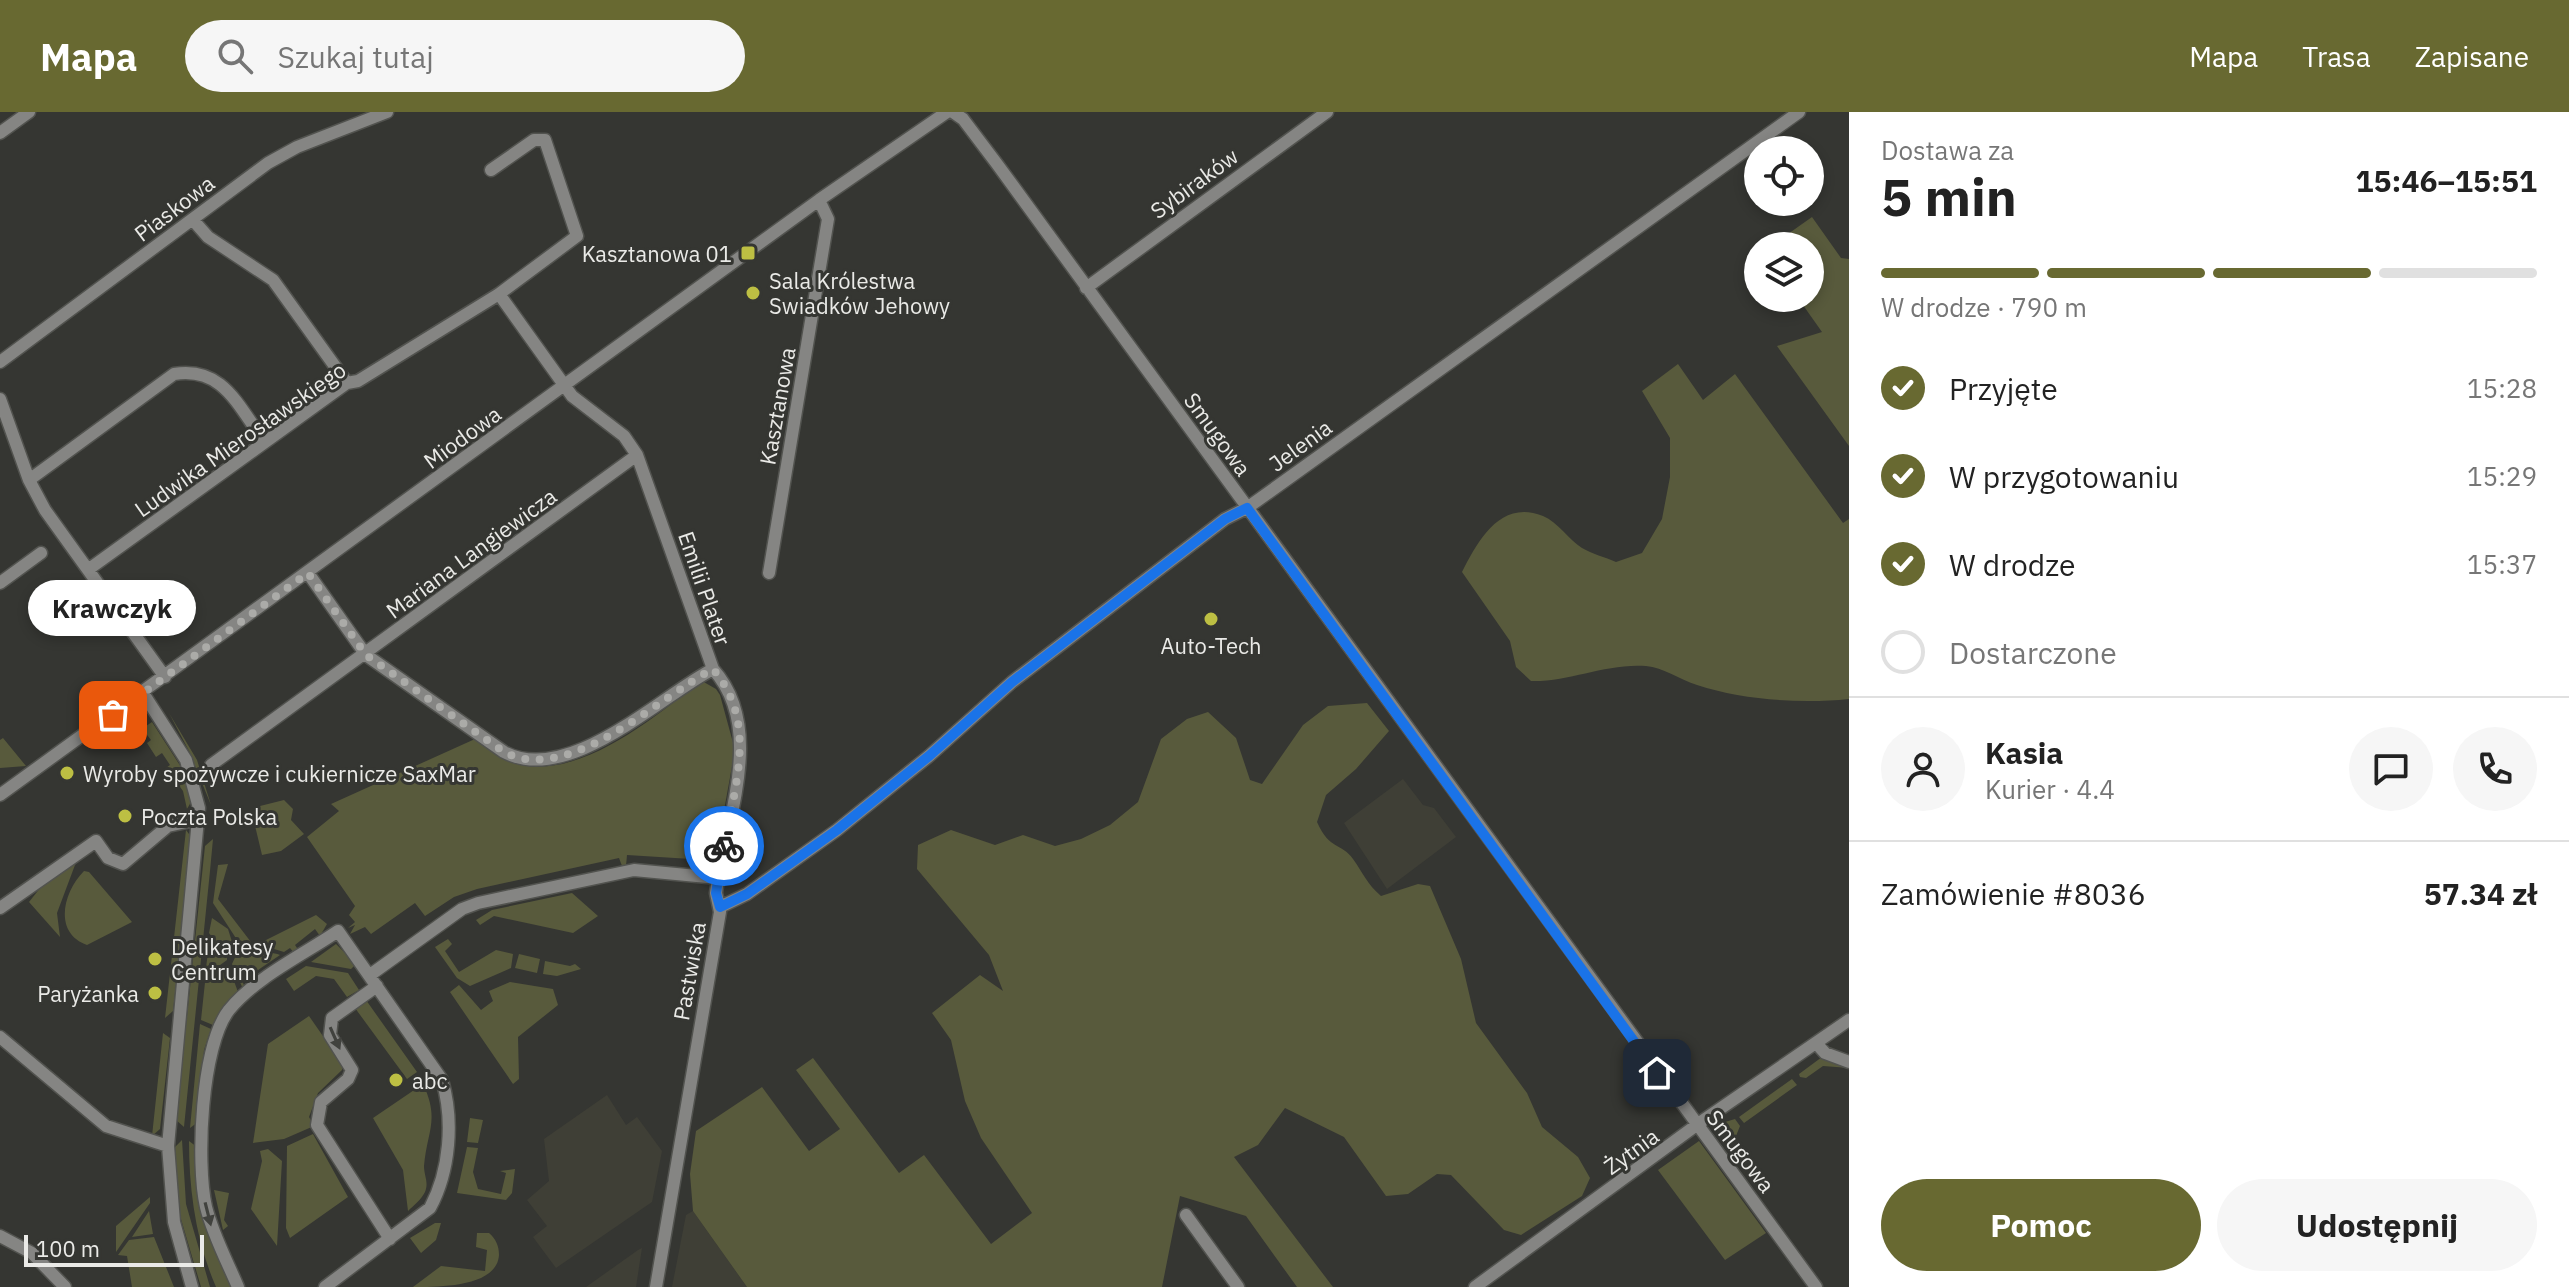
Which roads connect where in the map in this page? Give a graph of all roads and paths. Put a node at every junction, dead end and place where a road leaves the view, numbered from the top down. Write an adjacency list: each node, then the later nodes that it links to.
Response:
1 (29, 112): 6 (street)
2 (387, 112): 9 (street, Piaskowa)
3 (950, 112): 8 (street, Miodowa); 10 (street, Smugowa)
4 (1327, 112): 10 (street, Sybiraków)
5 (1799, 112): 19 (street, Jelenia)
6 (0, 133)
7 (491, 170): 11 (street, Ludwika Mierosławskiego)
8 (819, 200): 14 (street, Miodowa); 23 (street, Kasztanowa)
9 (193, 220): 12 (street, Piaskowa); 13 (street)
10 (1086, 288): 19 (street, Smugowa)
11 (499, 294): 13 (street, Ludwika Mierosławskiego); 14 (street)
12 (0, 362)
13 (347, 383): 16 (street, Ludwika Mierosławskiego)
14 (566, 387): 17 (street, Emilii Plater); 22 (street, Miodowa)
15 (0, 399): 18 (street)
16 (265, 442): 18 (street); 21 (street, Ludwika Mierosławskiego)
17 (637, 455): 25 (street, Mariana Langiewicza); 26 (street, Emilii Plater)
18 (29, 480): 21 (street)
19 (1247, 508): 33 (street, Jelenia); 40 (street, Smugowa)
20 (41, 553): 24 (street)
21 (89, 569): 27 (street)
22 (308, 573): 25 (street, Emilii Plater); 27 (street, Miodowa)
23 (769, 573)
24 (0, 583)
25 (366, 655): 26 (street, Emilii Plater); 29 (street, Mariana Langiewicza)
26 (713, 669): 32 (street, Pastwiska)
27 (165, 677): 28 (street, Miodowa)
28 (143, 693): 30 (street, Miodowa); 31 (street)
29 (211, 765)
30 (0, 795)
31 (200, 819): 34 (street); 41 (street)
32 (718, 878): 33 (street, Pastwiska); 35 (street)
33 (720, 907): 49 (street, Pastwiska)
34 (0, 908)
35 (373, 980): 44 (street); 44 (street, one-way to 44); 47 (street, one-way to 47)
36 (1849, 1020): 38 (street, Żytnia)
37 (0, 1037): 41 (street)
38 (1816, 1043): 39 (street); 40 (street, Żytnia)
39 (1849, 1062)
40 (1698, 1124): 51 (street, Żytnia); 52 (street, Smugowa)
41 (168, 1146): 46 (street)
42 (1186, 1215): 50 (street)
43 (0, 1236): 45 (street)
44 (390, 1239): 48 (street)
45 (65, 1287)
46 (192, 1287)
47 (238, 1287)
48 (325, 1287)
49 (656, 1287)
50 (1238, 1287)
51 (1475, 1287)
52 (1816, 1287)

